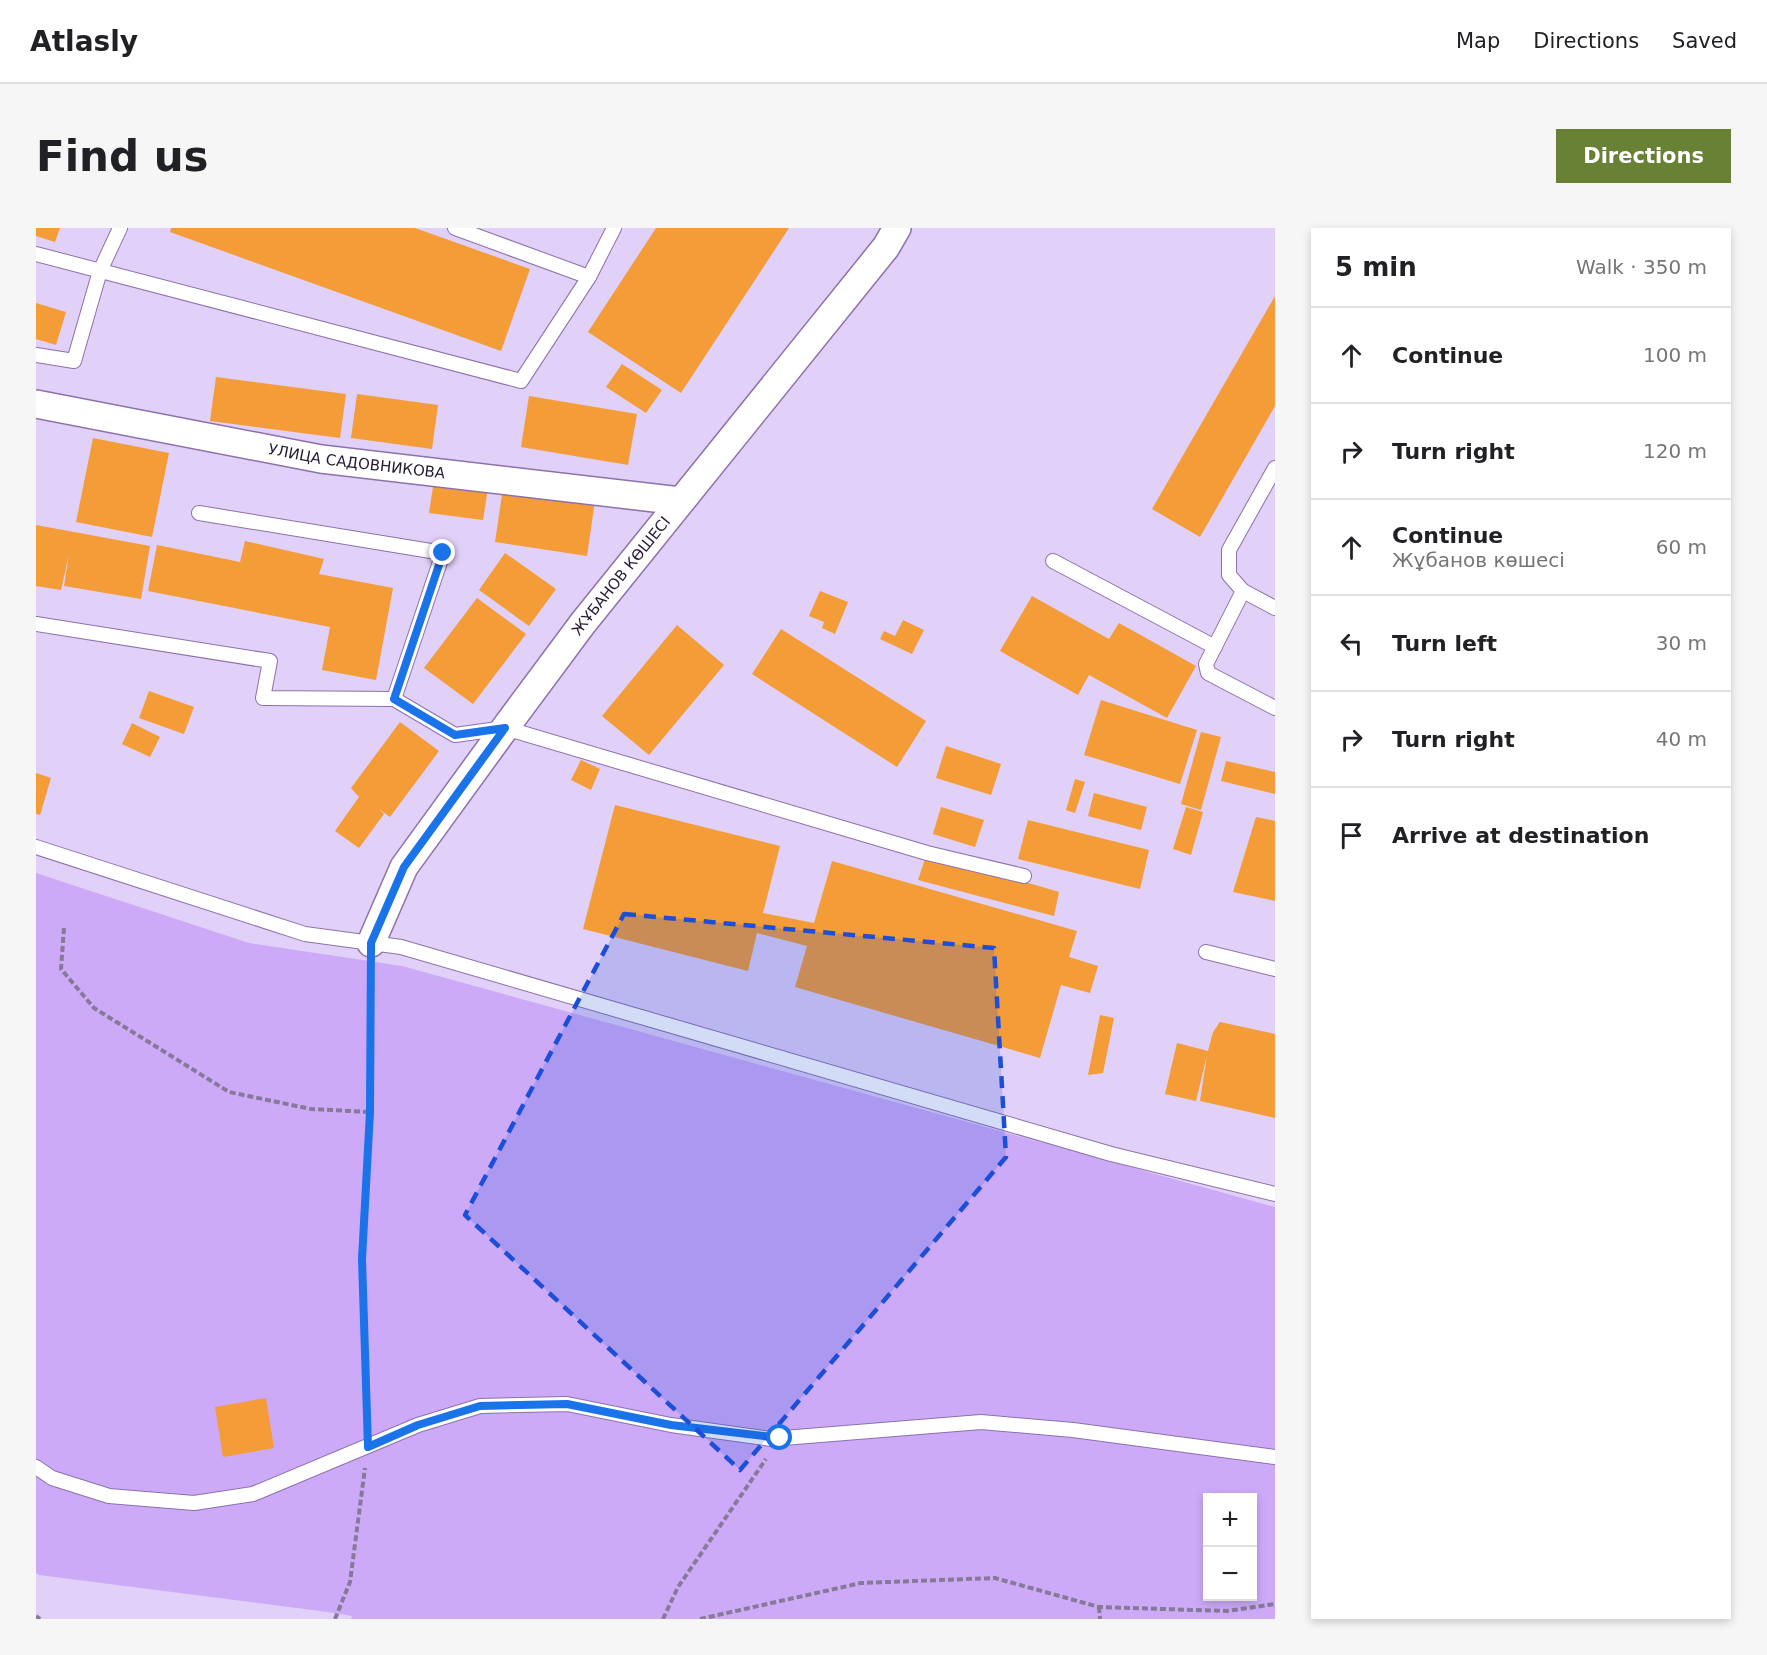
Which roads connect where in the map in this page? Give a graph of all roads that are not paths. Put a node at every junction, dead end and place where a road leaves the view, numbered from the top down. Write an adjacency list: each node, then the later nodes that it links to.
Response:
1 (120, 228): 6 (lane)
2 (455, 228): 7 (lane)
3 (614, 228): 7 (lane)
4 (897, 228): 11 (street, ЖҰБАНОВ КӨШЕСІ)
5 (36, 254): 6 (lane)
6 (100, 271): 7 (lane); 8 (lane)
7 (589, 277)
8 (36, 355)
9 (36, 404): 11 (street, УЛИЦА САДОВНИКОВА)
10 (1275, 468): 14 (lane)
11 (680, 501): 20 (street, ЖҰБАНОВ КӨШЕСІ)
12 (199, 513): 18 (lane)
13 (1053, 561): 17 (lane)
14 (1243, 591): 15 (lane); 17 (lane)
15 (1275, 608)
16 (36, 624): 18 (lane)
17 (1215, 647): 19 (lane)
18 (394, 699): 20 (lane)
19 (1275, 708)
20 (505, 728): 22 (lane); 23 (street, ЖҰБАНОВ КӨШЕСІ)
21 (36, 847): 23 (lane)
22 (1024, 876)
23 (371, 943): 26 (lane)
24 (1206, 952): 25 (lane)
25 (1275, 969)
26 (1275, 1194)
27 (1275, 1457): 28 (lane)
28 (36, 1467)

